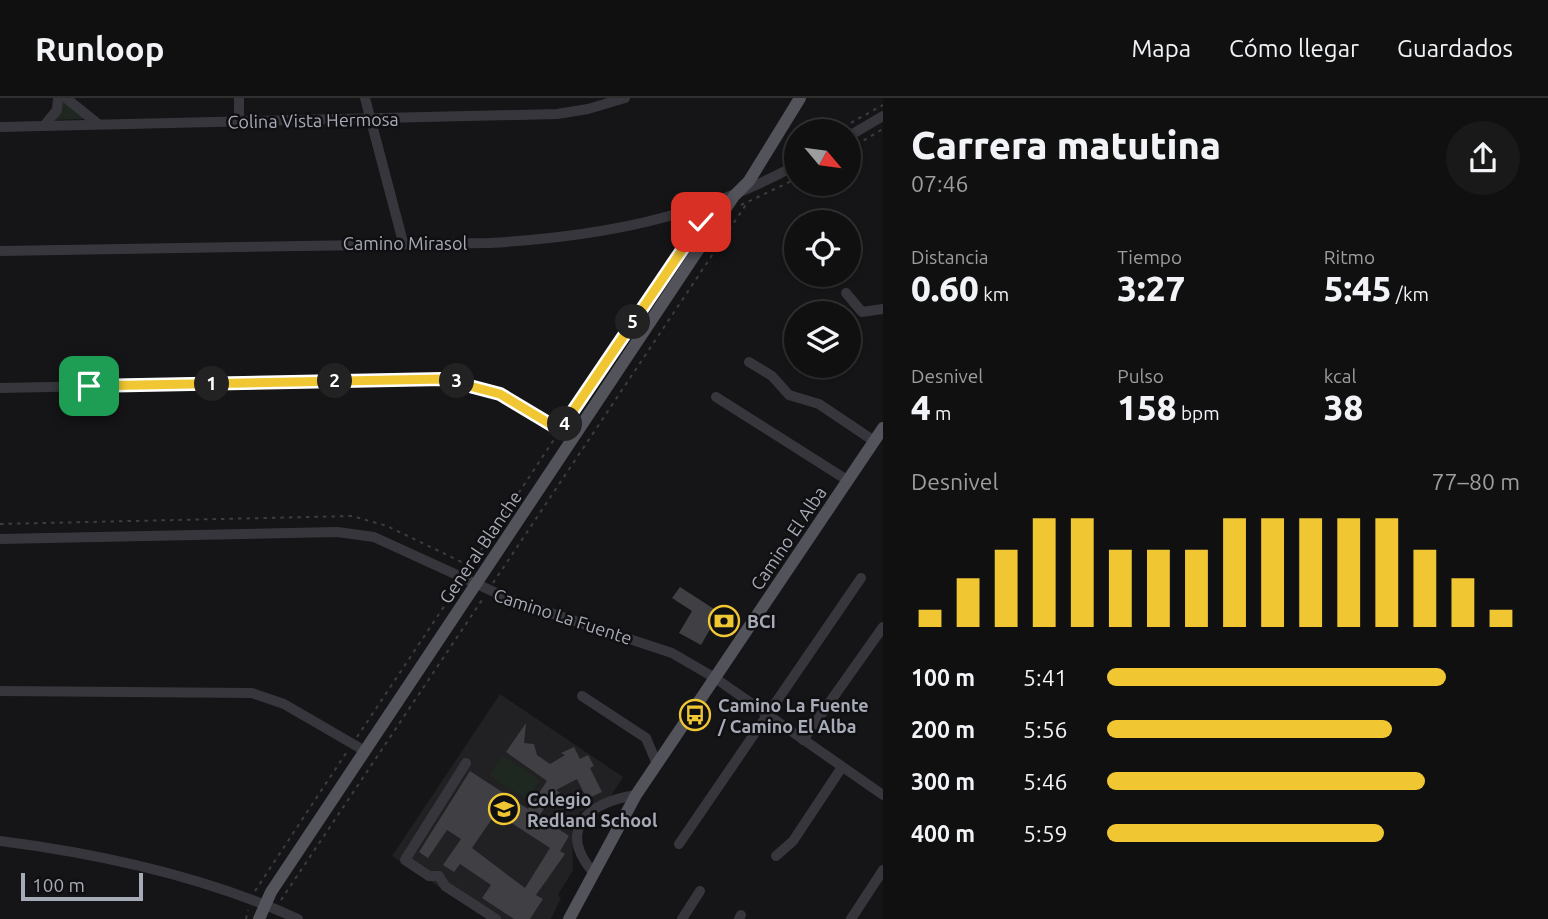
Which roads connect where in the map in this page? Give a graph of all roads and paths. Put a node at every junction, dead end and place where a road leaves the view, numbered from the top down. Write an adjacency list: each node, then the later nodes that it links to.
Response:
1 (58, 98): 14 (street)
2 (66, 98): 13 (street)
3 (239, 98): 12 (street)
4 (365, 98): 10 (street)
5 (625, 98): 10 (street, Colina Vista Hermosa)
6 (791, 98): 21 (main road, General Blanche)
7 (800, 98): 21 (main road, General Blanche)
8 (883, 104): 11 (path)
9 (883, 116): 17 (street)
10 (371, 119): 12 (street, Colina Vista Hermosa); 23 (street)
11 (857, 119)
12 (239, 122): 13 (street, Colina Vista Hermosa)
13 (98, 124): 14 (street, Colina Vista Hermosa)
14 (44, 126): 15 (street, Colina Vista Hermosa)
15 (0, 127)
16 (883, 128): 18 (path)
17 (861, 129)
18 (861, 142)
19 (784, 171): 21 (street, Camino Mirasol)
20 (784, 185): 39 (path)
21 (734, 196): 22 (street, Camino Mirasol); 32 (main road, General Blanche)
22 (711, 204): 23 (street, Camino Mirasol); 31 (path)
23 (403, 242): 24 (street, Camino Mirasol)
24 (0, 251)
25 (846, 293): 26 (street)
26 (883, 309)
27 (749, 362): 33 (street)
28 (0, 388): 31 (street)
29 (716, 397): 34 (street)
30 (883, 428): 33 (main road, Camino El Alba)
31 (560, 430): 32 (street); 37 (path)
32 (572, 439): 38 (main road, General Blanche)
33 (874, 441): 34 (main road, Camino El Alba)
34 (847, 480): 41 (main road, Camino El Alba)
35 (0, 539): 37 (street, Camino La Fuente)
36 (861, 578): 44 (street)
37 (462, 579): 38 (street, Camino La Fuente); 46 (path)
38 (475, 585): 39 (street, Camino La Fuente); 47 (main road, General Blanche)
39 (488, 591): 41 (street, Camino La Fuente); 60 (path)
40 (883, 627): 45 (street)
41 (715, 678): 44 (street, Camino La Fuente); 49 (main road, Camino El Alba)
42 (0, 691): 46 (street)
43 (582, 696): 49 (street)
44 (766, 715): 45 (street, Camino La Fuente); 54 (street)
45 (803, 740): 50 (street, Camino La Fuente)
46 (352, 743): 47 (street); 59 (path)
47 (365, 751): 60 (main road, General Blanche)
48 (466, 762): 63 (street)
49 (657, 764): 52 (main road, Camino El Alba)
50 (842, 767): 51 (street, Camino La Fuente); 55 (street)
51 (882, 792)
52 (636, 795): 57 (main road, Camino El Alba); 57 (street)
53 (0, 841): 59 (street)
54 (679, 844)
55 (776, 856)
56 (883, 870): 66 (street)
57 (592, 871): 64 (main road, Camino El Alba)
58 (700, 891): 65 (street)
59 (251, 899): 60 (street)
60 (270, 906): 61 (main road, General Blanche); 62 (street)
61 (259, 919)
62 (298, 919)
63 (496, 919)
64 (569, 919)
65 (681, 919)
66 (850, 919)

